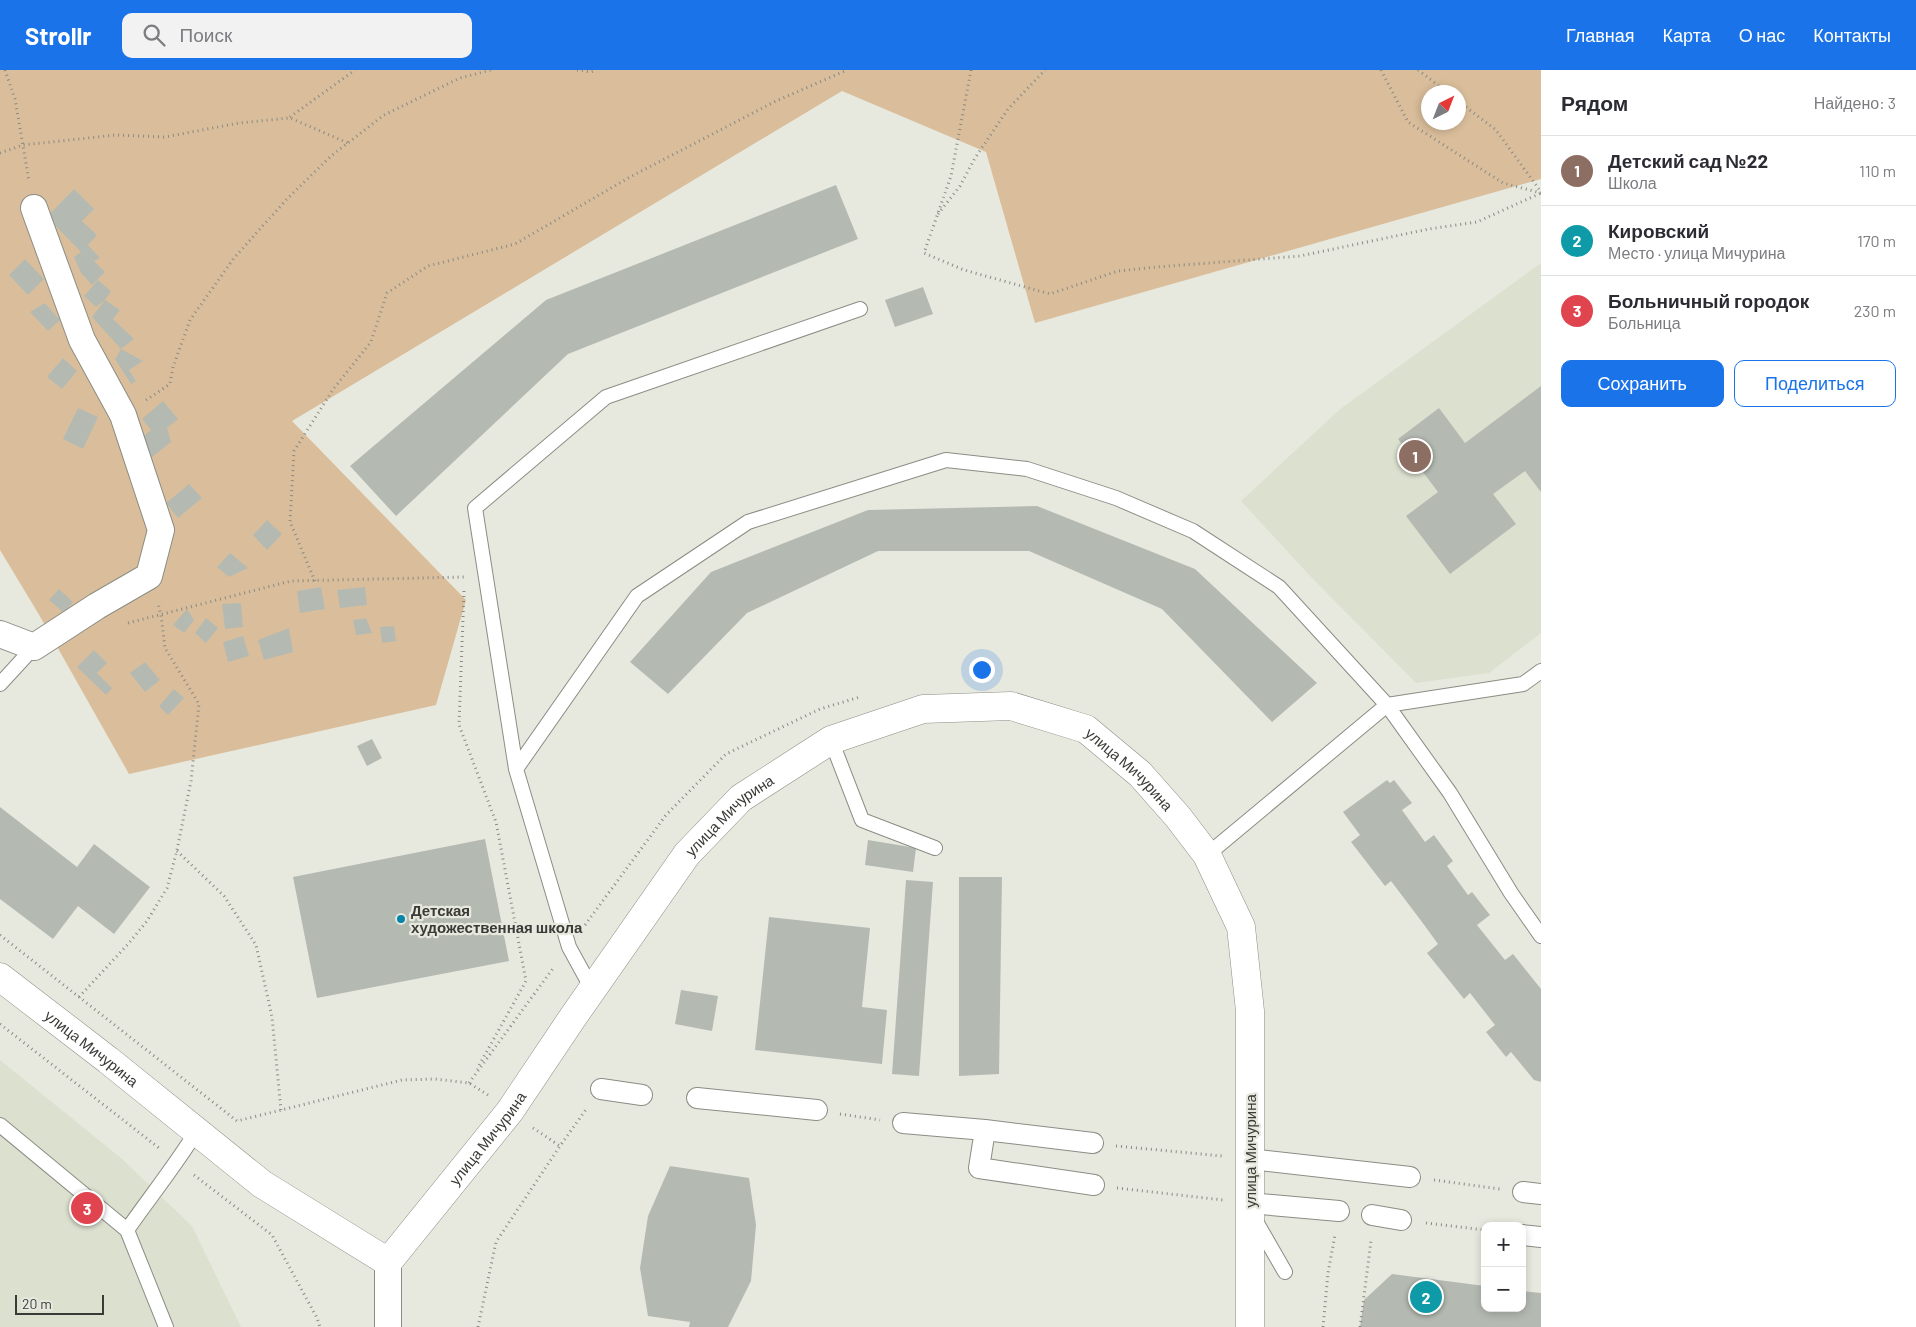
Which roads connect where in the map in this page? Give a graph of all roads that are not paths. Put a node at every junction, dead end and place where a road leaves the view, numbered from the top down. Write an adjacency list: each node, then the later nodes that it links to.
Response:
1 (34, 208): 4 (street)
2 (860, 309): 9 (lane)
3 (0, 634): 4 (street)
4 (34, 647): 6 (lane)
5 (1541, 671): 7 (lane)
6 (0, 684)
7 (1387, 705): 9 (lane); 11 (lane); 12 (lane)
8 (831, 740): 10 (lane); 11 (street, улица Мичурина); 14 (street, улица Мичурина)
9 (516, 769): 14 (lane)
10 (936, 848)
11 (1207, 855): 24 (street, улица Мичурина)
12 (1541, 936)
13 (0, 977): 22 (street, улица Мичурина)
14 (592, 989): 34 (street, улица Мичурина)
15 (601, 1089): 16 (street)
16 (642, 1095)
17 (697, 1098): 18 (street)
18 (817, 1110)
19 (903, 1123): 21 (street)
20 (0, 1125): 31 (lane)
21 (985, 1130): 23 (street); 26 (street)
22 (196, 1132): 31 (lane); 34 (street, улица Мичурина)
23 (1093, 1143)
24 (1250, 1159): 25 (street); 27 (street, улица Мичурина)
25 (1410, 1177)
26 (1094, 1185)
27 (1249, 1206): 28 (street); 35 (lane); 38 (street, улица Мичурина)
28 (1339, 1211)
29 (1372, 1215): 30 (street)
30 (1401, 1220)
31 (127, 1230): 36 (lane)
32 (1526, 1235): 33 (street)
33 (1541, 1237)
34 (388, 1262): 37 (street)
35 (1284, 1272)
36 (166, 1327)
37 (388, 1327)
38 (1250, 1327)

